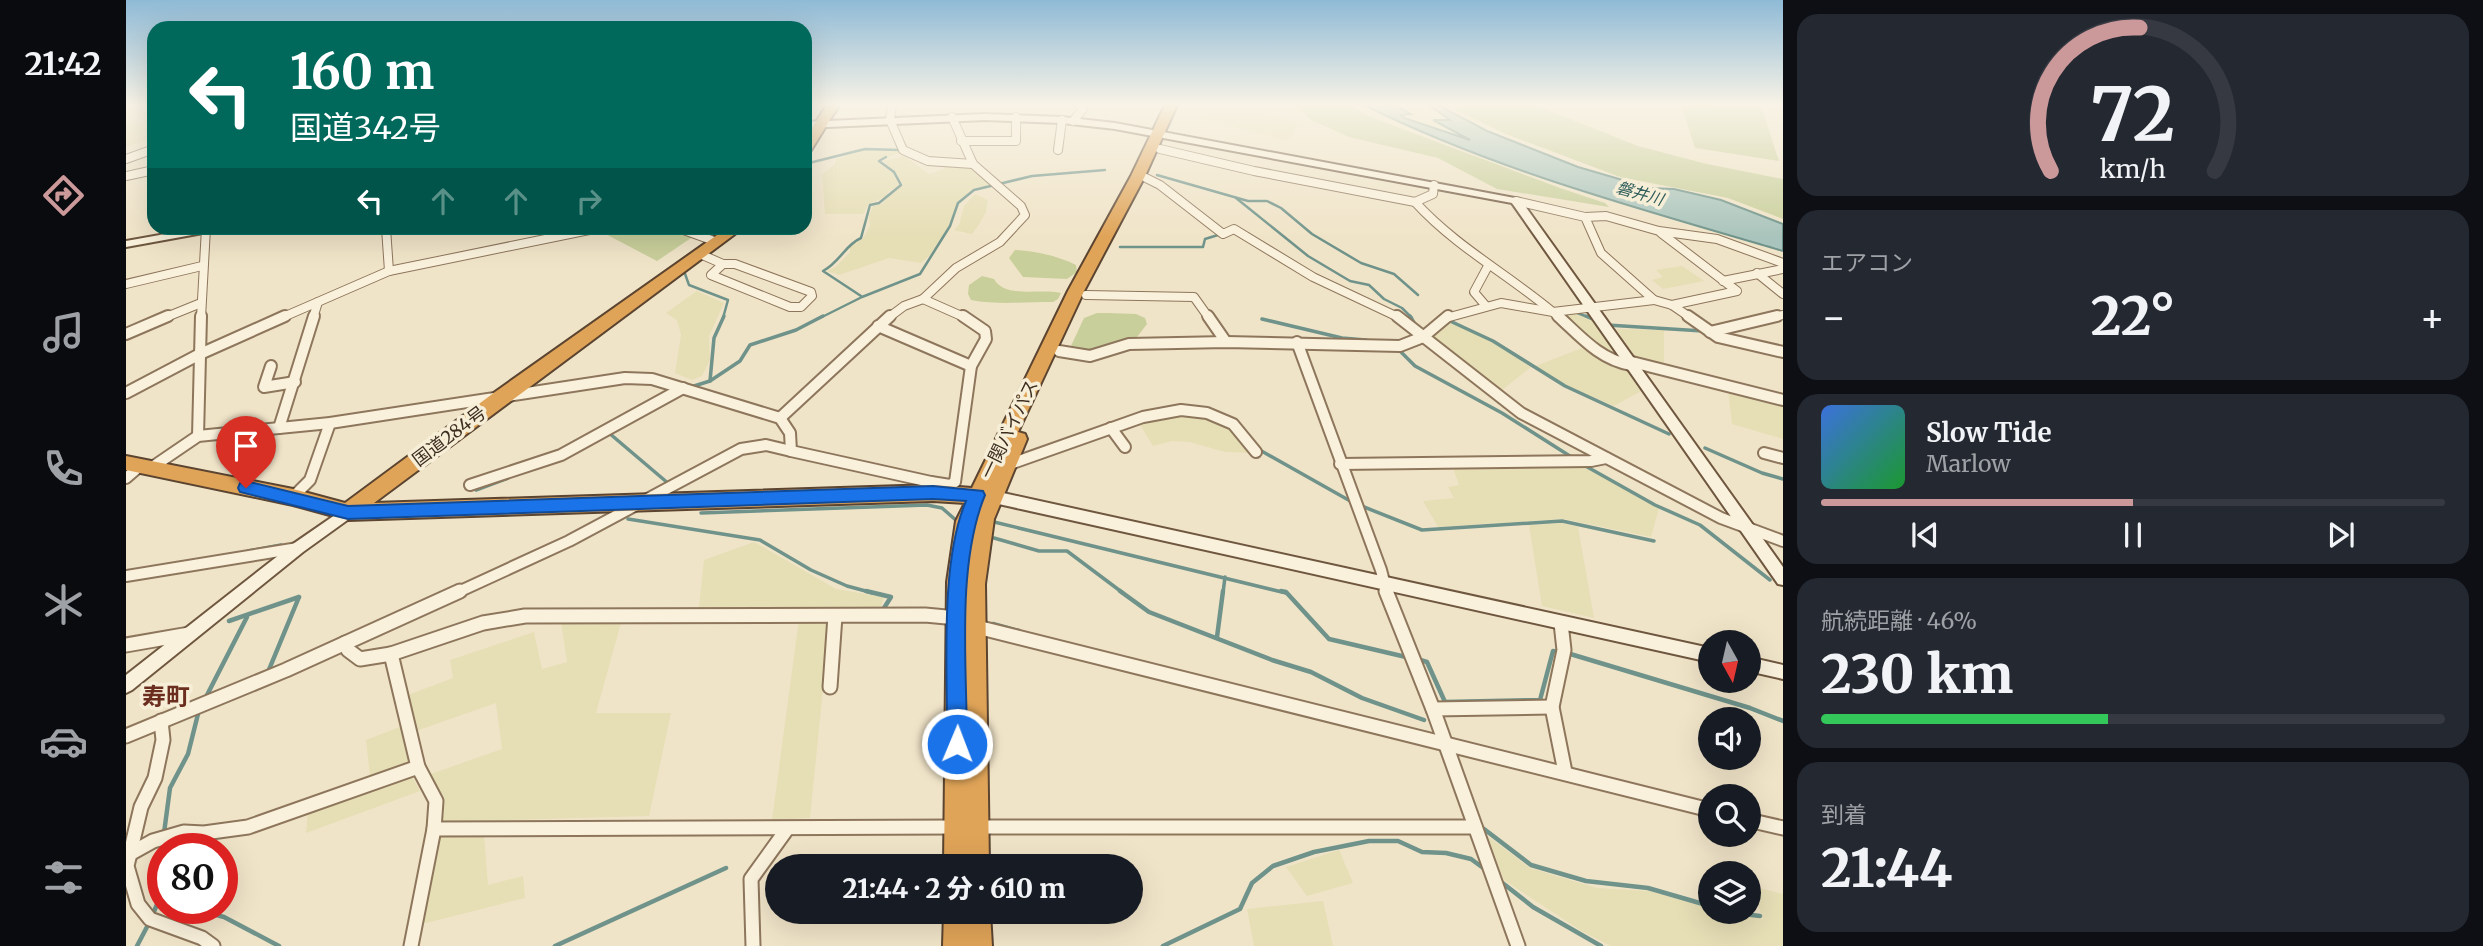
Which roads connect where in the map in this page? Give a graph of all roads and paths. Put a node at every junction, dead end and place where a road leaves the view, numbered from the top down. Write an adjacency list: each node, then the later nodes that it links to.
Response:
1 (903, 149): 9 (street)
2 (965, 149): 9 (street)
3 (1151, 149): 84 (highway, 一関バイパス)
4 (1157, 149): 13 (highway, 一関バイパス)
5 (1210, 149): 15 (street)
6 (1260, 149): 10 (street)
7 (147, 152): 8 (street)
8 (126, 159)
9 (973, 163): 42 (street)
10 (1336, 167): 14 (street); 15 (street)
11 (147, 172): 12 (street)
12 (126, 176)
13 (1146, 178): 41 (highway, 一関バイパス); 54 (street)
14 (1434, 185): 16 (street); 17 (street)
15 (1339, 186): 17 (street)
16 (1516, 201): 18 (street); 48 (street)
17 (1415, 202): 34 (street)
18 (1585, 216): 19 (street); 43 (street)
19 (1659, 232): 31 (street); 38 (street)
20 (170, 235): 29 (street)
21 (208, 235): 33 (street)
22 (386, 235): 36 (street)
23 (544, 235): 27 (street)
24 (564, 235): 27 (street)
25 (698, 235): 28 (street)
26 (726, 235): 28 (highway, 国道284号)
27 (544, 239): 36 (street)
28 (717, 242): 30 (highway, 国道284号)
29 (126, 243)
30 (700, 254): 32 (street); 66 (highway, 国道284号)
31 (1783, 263)
32 (723, 264): 32 (street)
33 (202, 266): 39 (street); 45 (street)
34 (1488, 266): 47 (street); 49 (street)
35 (1783, 269): 37 (street)
36 (389, 271): 44 (street)
37 (1756, 274): 38 (street); 40 (street)
38 (1723, 281): 46 (street)
39 (126, 284)
40 (1783, 294)
41 (1086, 295): 55 (street); 57 (highway, 一関バイパス)
42 (923, 299): 51 (street); 62 (street)
43 (1654, 300): 46 (street); 48 (street)
44 (318, 302): 59 (street); 63 (street)
45 (201, 303): 53 (street); 59 (street)
46 (1672, 305): 52 (street)
47 (1486, 306): 49 (street); 54 (street)
48 (1592, 307): 49 (street); 60 (street)
49 (1553, 312): 60 (street)
50 (1783, 315): 52 (street)
51 (878, 326): 62 (street); 68 (street)
52 (1710, 332): 58 (street)
53 (126, 334)
54 (1423, 337): 56 (street); 77 (street)
55 (1226, 342): 56 (street); 57 (street)
56 (1297, 342): 80 (street)
57 (1059, 351): 79 (highway, 一関バイパス)
58 (1783, 352)
59 (200, 354): 65 (street); 72 (street)
60 (1630, 363): 67 (street); 88 (street)
61 (271, 366): 63 (street)
62 (971, 366): 83 (street)
63 (295, 382): 70 (street)
64 (683, 388): 66 (street); 68 (street); 82 (street)
65 (126, 393)
66 (500, 397): 69 (street); 87 (highway, 国道284号)
67 (1783, 400)
68 (780, 418): 74 (street)
69 (330, 423): 70 (street); 85 (street)
70 (279, 428): 72 (street)
71 (1111, 428): 73 (street); 75 (street); 79 (street)
72 (198, 436): 81 (street)
73 (1125, 447)
74 (791, 450): 83 (street); 86 (street)
75 (1256, 452)
76 (1764, 453): 78 (street)
77 (1607, 458): 80 (street); 88 (street)
78 (1783, 458)
79 (1008, 462): 84 (highway, 一関バイパス)
80 (1340, 464): 93 (street)
81 (136, 469): 85 (highway)
82 (470, 485)
83 (932, 487): 84 (highway); 86 (highway)
84 (985, 496): 93 (street); 95 (highway, 一関バイパス)
85 (293, 497): 87 (highway)
86 (646, 502): 87 (highway); 98 (street)
87 (348, 512): 90 (street)
88 (1746, 527): 89 (street); 92 (street)
89 (1783, 541)
90 (298, 548): 91 (street); 97 (street)
91 (126, 576)
92 (1783, 579)
93 (1383, 582): 96 (street); 107 (street)
94 (835, 615): 95 (street); 101 (street); 105 (street)
95 (965, 622): 110 (street); 115 (highway, 一関バイパス)
96 (1561, 623): 100 (street); 106 (street)
97 (189, 634): 99 (street); 104 (street)
98 (345, 643): 101 (street); 108 (street)
99 (126, 645)
100 (1698, 652)
101 (391, 654): 111 (street)
102 (1761, 667): 103 (street)
103 (1783, 672)
104 (126, 685)
105 (830, 687)
106 (1552, 708): 107 (street); 112 (street)
107 (1433, 709): 110 (street)
108 (161, 721): 109 (street); 122 (street)
109 (126, 736)
110 (1445, 743): 112 (street); 116 (street)
111 (418, 766): 118 (street); 122 (street)
112 (1565, 772): 113 (street)
113 (1698, 807)
114 (1761, 823): 117 (street)
115 (966, 827): 116 (street); 119 (street); 120 (highway, 一関バイパス); 121 (highway, 一関バイパス)
116 (1475, 827): 130 (street)
117 (1783, 828)
118 (434, 829): 119 (street); 126 (street)
119 (787, 829): 127 (street)
120 (960, 854)
121 (973, 854)
122 (127, 855): 125 (street)
123 (957, 924): 128 (highway)
124 (977, 924): 129 (highway)
125 (212, 946)
126 (411, 946)
127 (753, 946)
128 (957, 946)
129 (978, 946)
130 (1518, 946)

